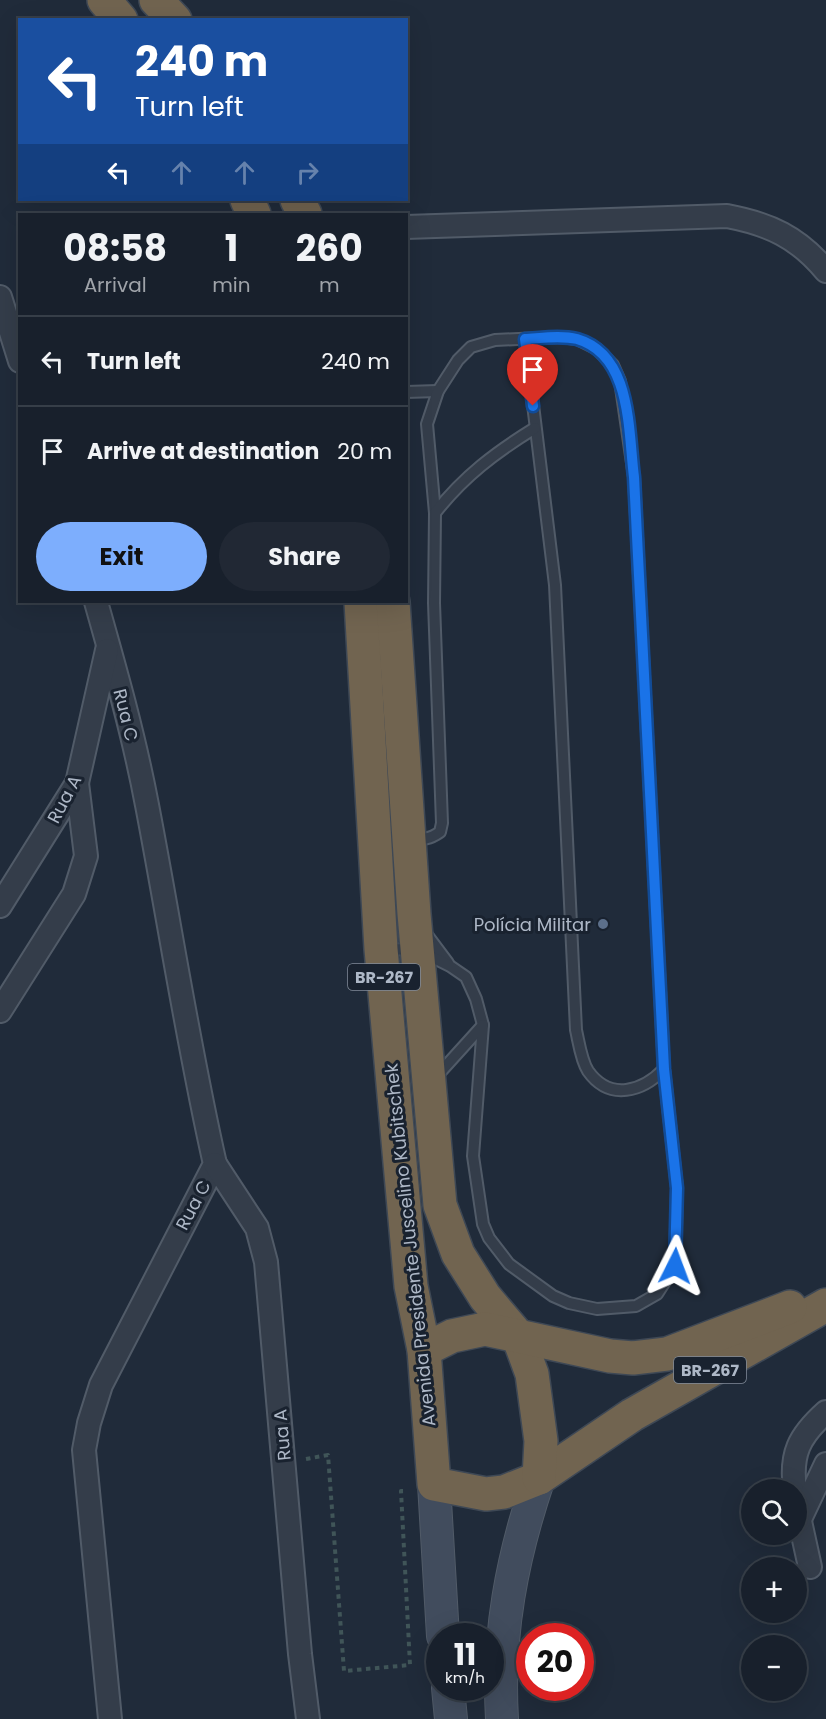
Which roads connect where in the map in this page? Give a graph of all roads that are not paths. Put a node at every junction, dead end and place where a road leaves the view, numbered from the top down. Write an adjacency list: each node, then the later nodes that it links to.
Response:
1 (104, 0): 3 (highway)
2 (156, 0): 4 (highway)
3 (119, 18)
4 (173, 18)
5 (408, 228): 6 (street)
6 (826, 271)
7 (0, 297): 9 (street)
8 (525, 339): 10 (lane); 12 (lane); 27 (lane)
9 (18, 355)
10 (438, 391): 11 (lane); 13 (lane)
11 (408, 392)
12 (535, 428): 13 (lane); 27 (lane)
13 (435, 513): 19 (lane)
14 (96, 603): 17 (street, Rua C)
15 (361, 603): 22 (highway, Avenida Presidente Juscelino Kubitschek / BR-267)
16 (393, 603): 19 (highway, Avenida Presidente Juscelino Kubitschek / BR-267)
17 (108, 645): 18 (street, Rua A); 29 (street, Rua C)
18 (77, 783): 20 (street, Rua A); 25 (street)
19 (410, 837): 21 (highway, Avenida Presidente Juscelino Kubitschek / BR-267)
20 (0, 906)
21 (414, 914): 23 (highway, Avenida Presidente Juscelino Kubitschek / BR-267); 24 (lane)
22 (381, 949): 23 (lane); 33 (highway, Avenida Presidente Juscelino Kubitschek / BR-267)
23 (418, 950): 24 (lane); 28 (highway, Avenida Presidente Juscelino Kubitschek / BR-267)
24 (450, 966): 26 (lane)
25 (0, 1011)
26 (483, 1024): 27 (lane); 28 (lane)
27 (664, 1069)
28 (428, 1086): 32 (highway, Avenida Presidente Juscelino Kubitschek / BR-267)
29 (215, 1164): 44 (street, Rua C); 45 (street, Rua A)
30 (826, 1296): 32 (highway, BR-267)
31 (826, 1305): 36 (highway, BR-267)
32 (518, 1336): 33 (highway, BR-267); 36 (highway, Avenida Presidente Juscelino Kubitschek / BR-267)
33 (424, 1350): 38 (highway, Avenida Presidente Juscelino Kubitschek / BR-267)
34 (826, 1412): 37 (street)
35 (826, 1464): 39 (street)
36 (539, 1478): 38 (highway, BR-267); 47 (main road, Avenida Presidente Juscelino Kubitschek)
37 (794, 1479)
38 (434, 1484): 42 (main road, Avenida Presidente Juscelino Kubitschek)
39 (807, 1497)
40 (805, 1545): 41 (street)
41 (810, 1567)
42 (442, 1623)
43 (449, 1701): 46 (main road)
44 (110, 1719)
45 (308, 1719)
46 (450, 1719)
47 (502, 1719)

